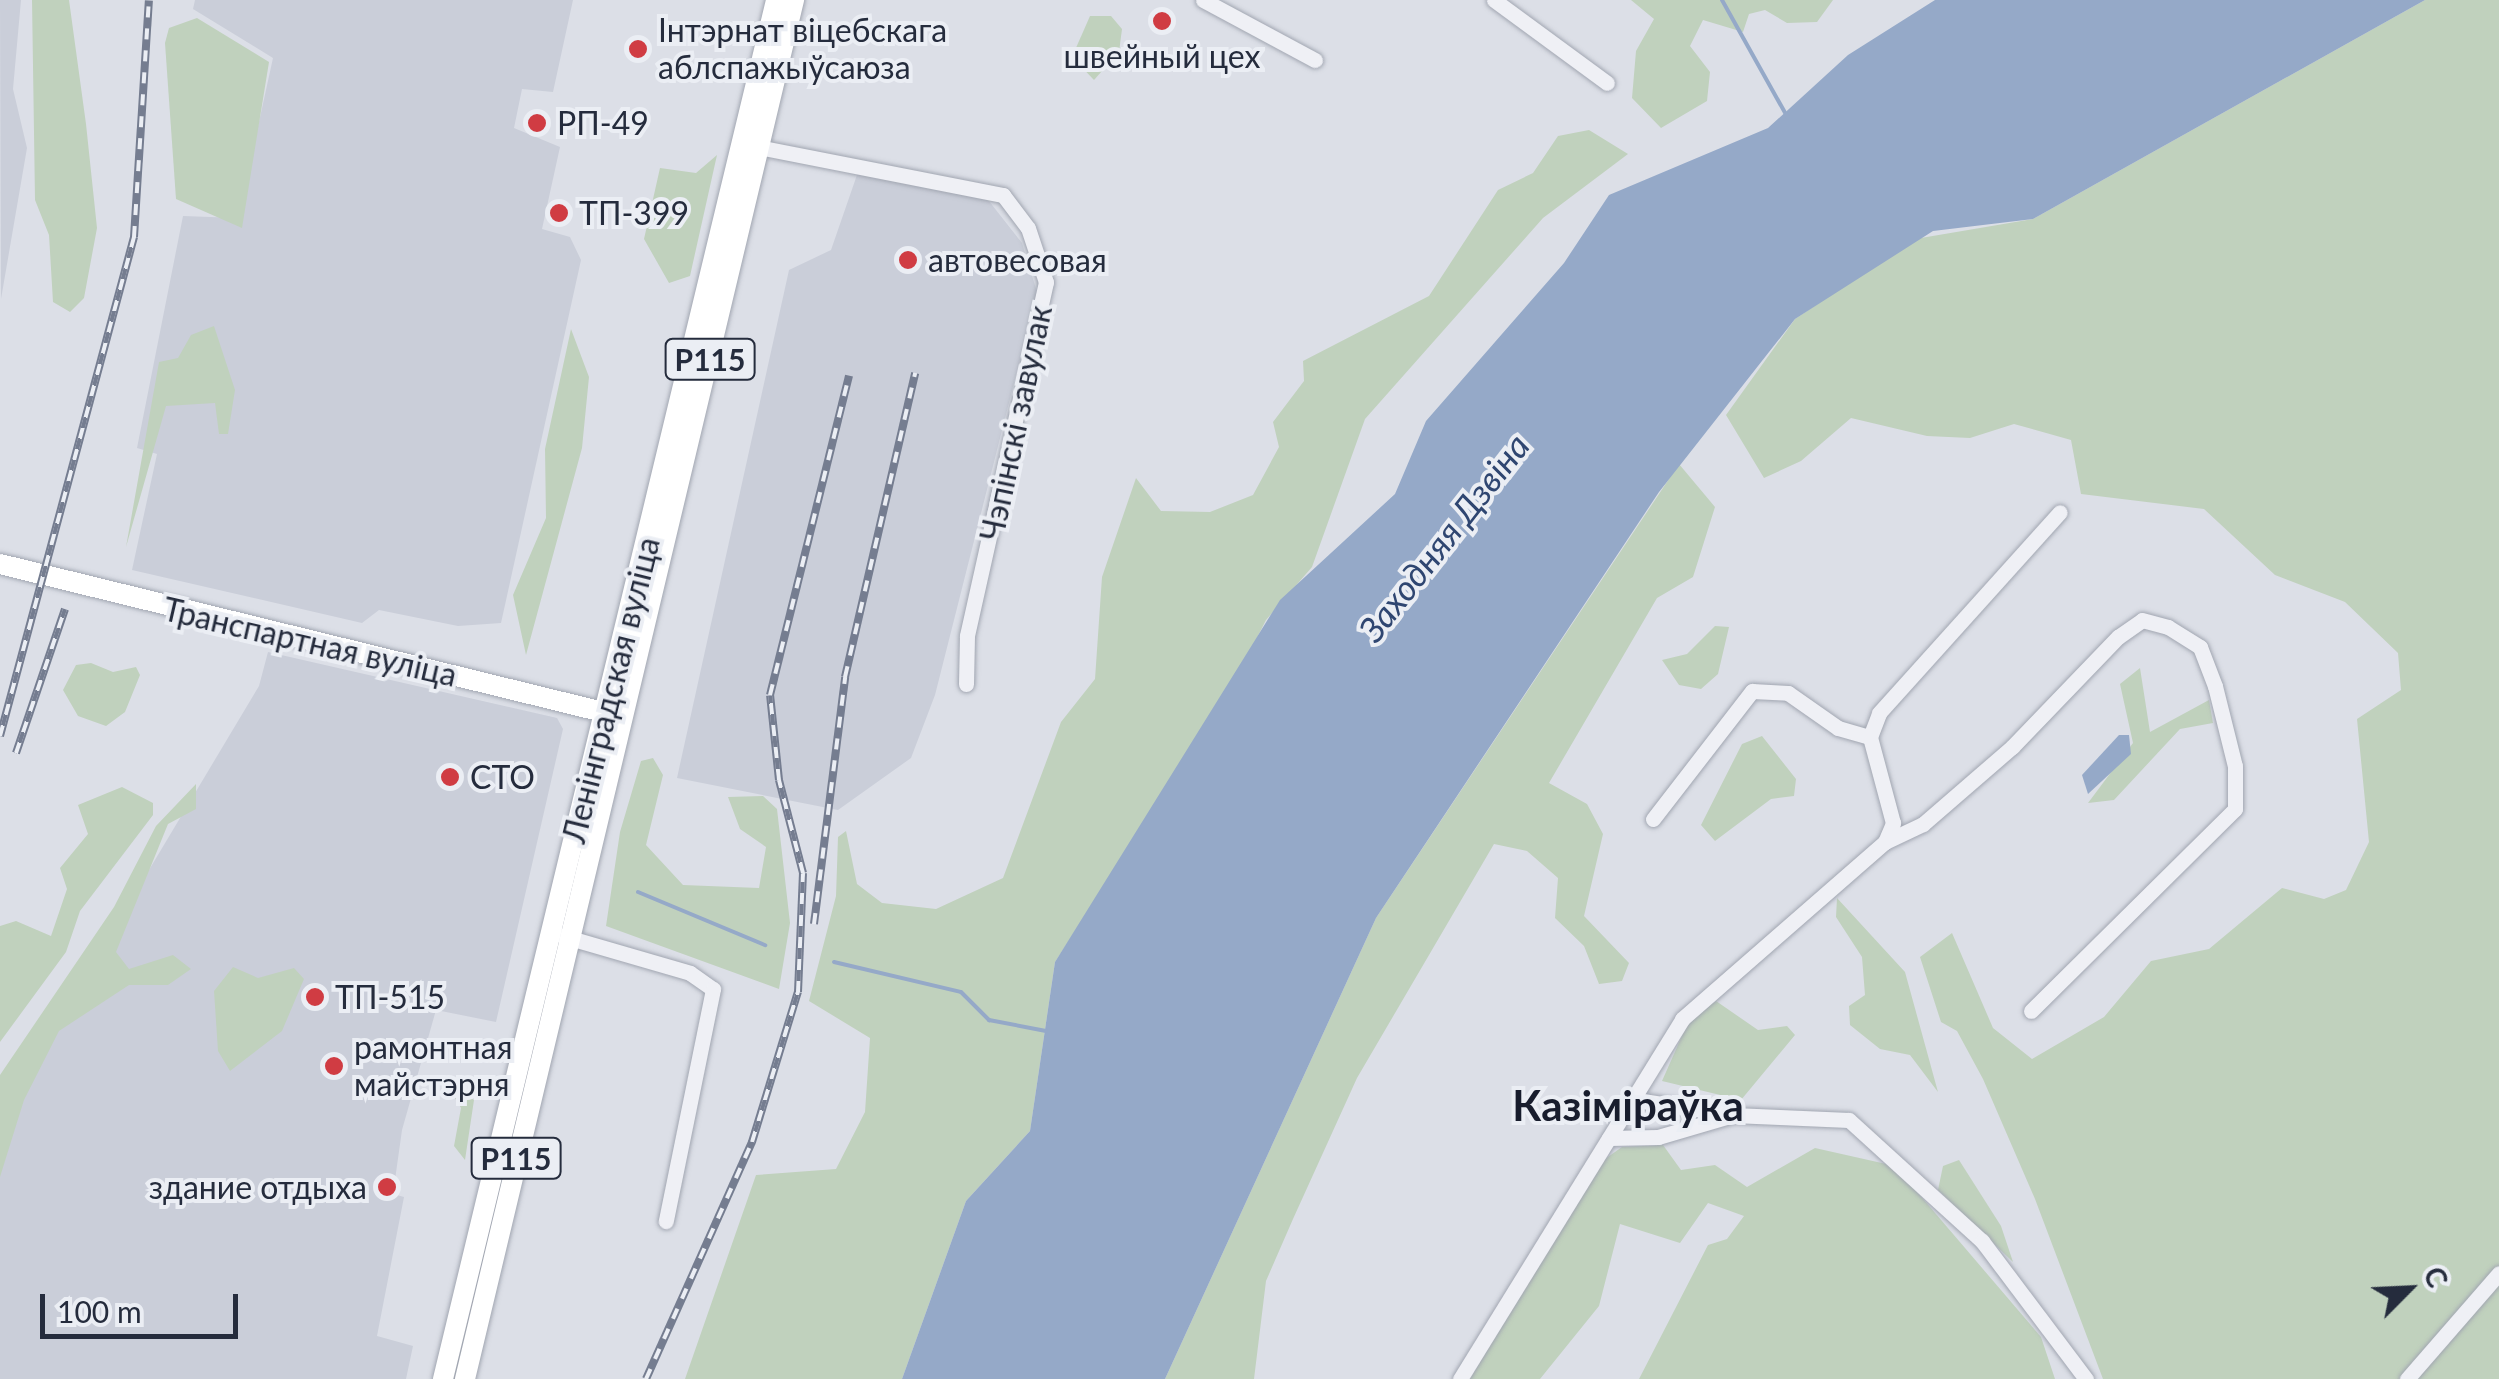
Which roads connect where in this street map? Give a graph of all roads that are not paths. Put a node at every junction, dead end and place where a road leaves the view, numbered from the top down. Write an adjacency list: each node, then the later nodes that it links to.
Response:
1 (776, 0): 7 (main road, Ленінградская вуліца / Р115)
2 (794, 0): 7 (main road, Ленінградская вуліца / Р115)
3 (1202, 0): 5 (street)
4 (1494, 0): 6 (street)
5 (1316, 60)
6 (1607, 83)
7 (751, 145): 10 (street, Чэпінскі завулак); 11 (main road, Ленінградская вуліца / Р115)
8 (2060, 512): 12 (street)
9 (0, 564): 11 (main road, Транспартная вуліца)
10 (966, 684)
11 (612, 714): 15 (main road, Ленінградская вуліца / Р115)
12 (1870, 737): 13 (street); 14 (street)
13 (1652, 819)
14 (1885, 842): 16 (street); 17 (street)
15 (558, 934): 20 (main road, Ленінградская вуліца / Р115); 21 (street)
16 (2032, 1011)
17 (1636, 1100): 18 (street); 19 (street)
18 (1733, 1116): 19 (street); 26 (street)
19 (1609, 1138): 25 (street)
20 (496, 1198): 23 (main road, Ленінградская вуліца / Р115); 24 (main road, Ленінградская вуліца / Р115)
21 (666, 1221)
22 (2499, 1273): 27 (street)
23 (442, 1379)
24 (465, 1379)
25 (1460, 1379)
26 (2086, 1379)
27 (2408, 1379)

